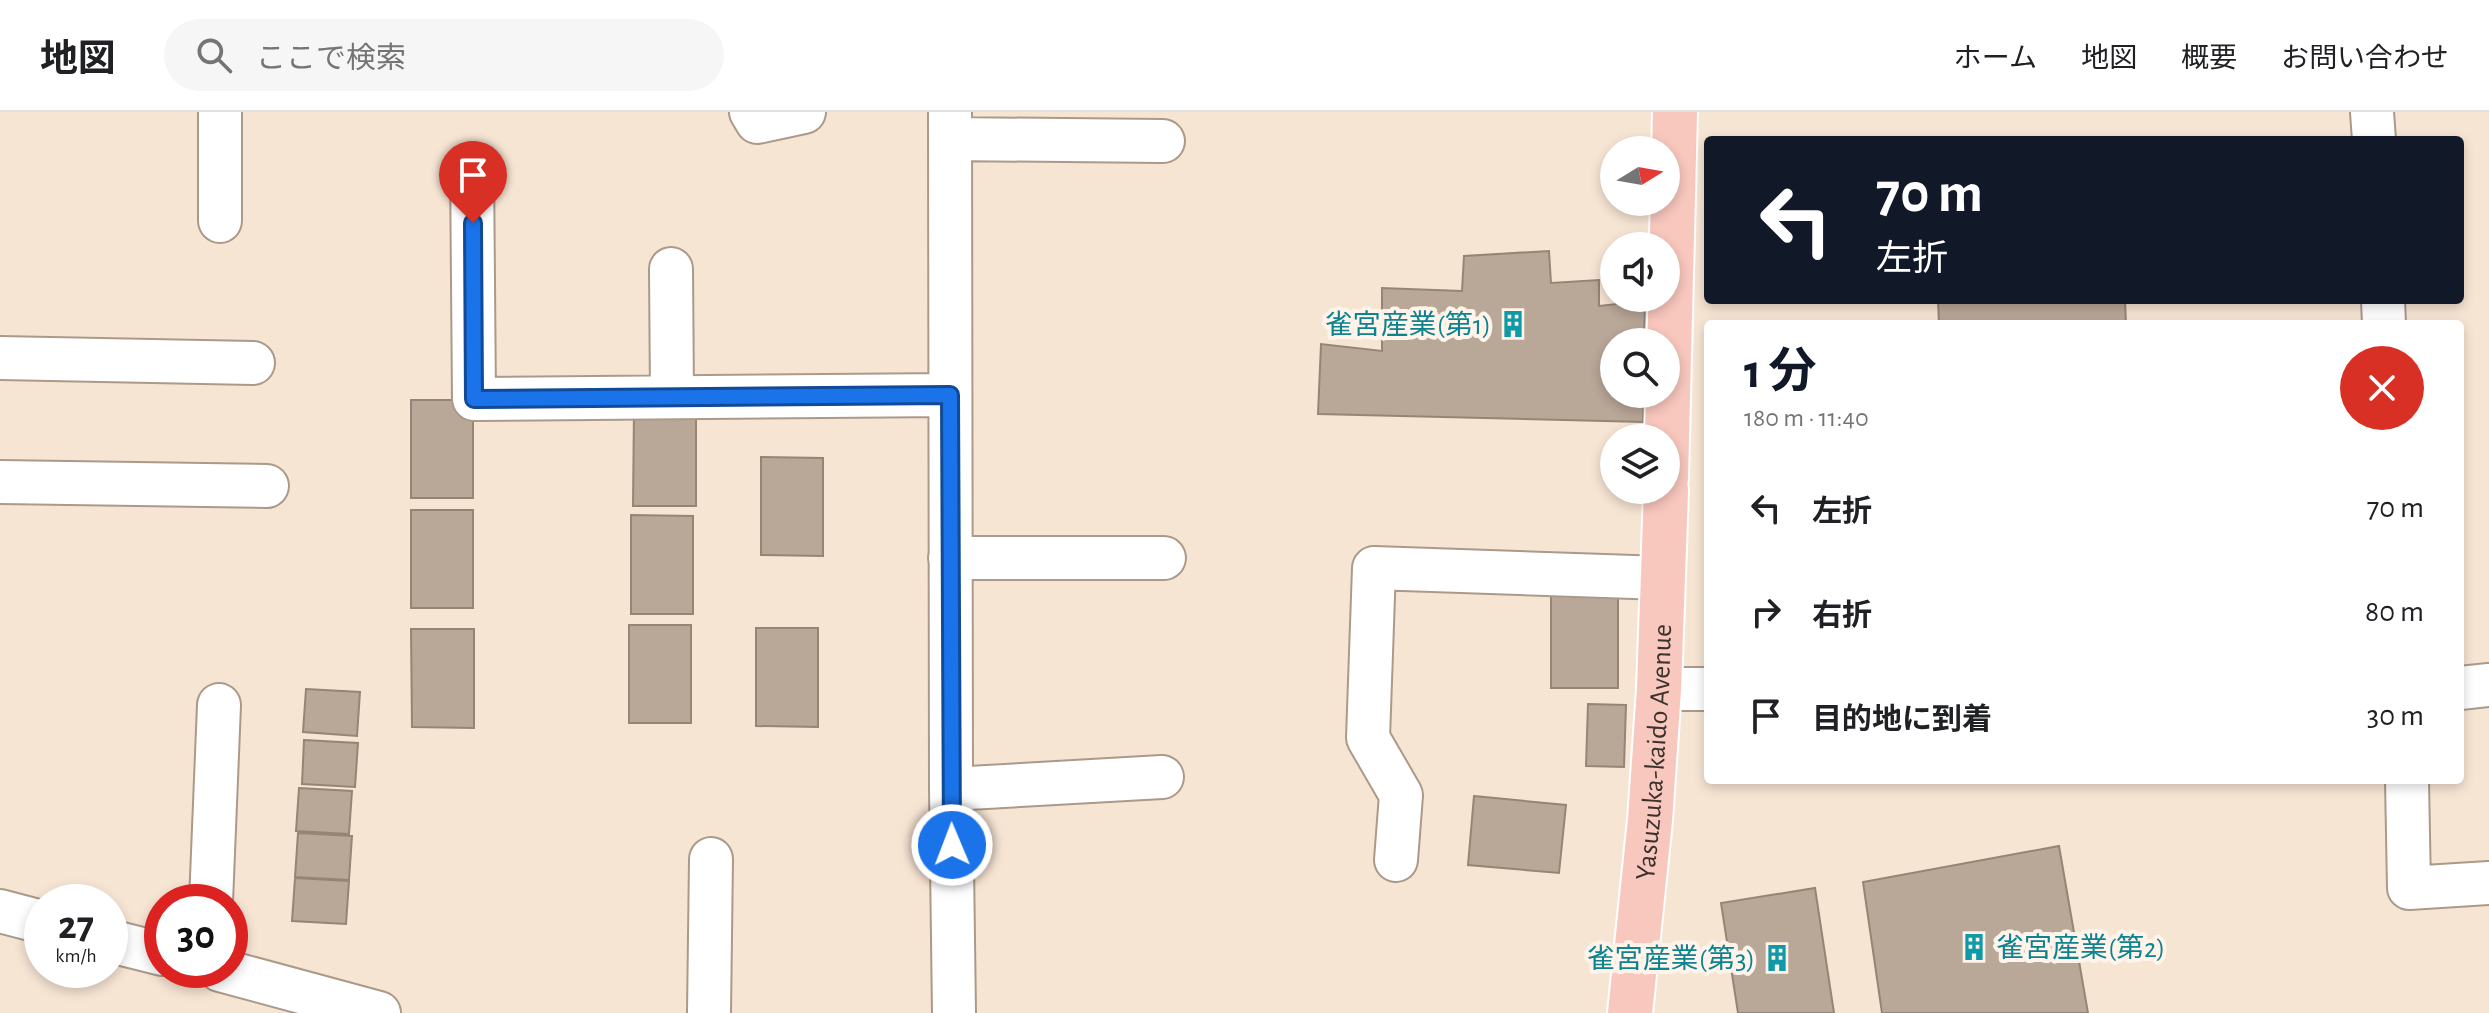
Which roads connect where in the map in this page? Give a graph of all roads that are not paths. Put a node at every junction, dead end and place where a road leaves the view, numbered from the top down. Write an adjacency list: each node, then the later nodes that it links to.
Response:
1 (220, 112): 10 (street)
2 (751, 112): 3 (street)
3 (804, 112)
4 (1675, 112): 16 (main road)
5 (2372, 112): 7 (street)
6 (950, 126): 8 (street); 14 (street)
7 (2374, 136)
8 (1163, 141)
9 (472, 164): 15 (street)
10 (220, 221)
11 (671, 269): 15 (street)
12 (0, 358): 13 (street)
13 (253, 363)
14 (950, 395): 15 (street); 20 (street)
15 (672, 397)
16 (1667, 424)
17 (0, 482): 18 (street)
18 (267, 486)
19 (1666, 504): 22 (main road, Yasuzuka-kaido Avenue)
20 (950, 558): 21 (street); 30 (street)
21 (1164, 558)
22 (1663, 578): 25 (main road, Yasuzuka-kaido Avenue); 32 (street)
23 (2489, 685): 24 (street)
24 (2464, 688)
25 (1659, 689): 26 (street); 41 (main road, Yasuzuka-kaido Avenue)
26 (1704, 689)
27 (219, 705): 34 (street)
28 (1162, 777): 30 (street)
29 (2407, 784): 33 (street)
30 (951, 789): 40 (street)
31 (711, 859): 39 (street)
32 (1396, 860)
33 (2489, 883)
34 (212, 884)
35 (0, 911): 36 (street)
36 (24, 917)
37 (248, 978): 38 (street)
38 (379, 1013)
39 (709, 1013)
40 (954, 1013)
41 (1630, 1013)

